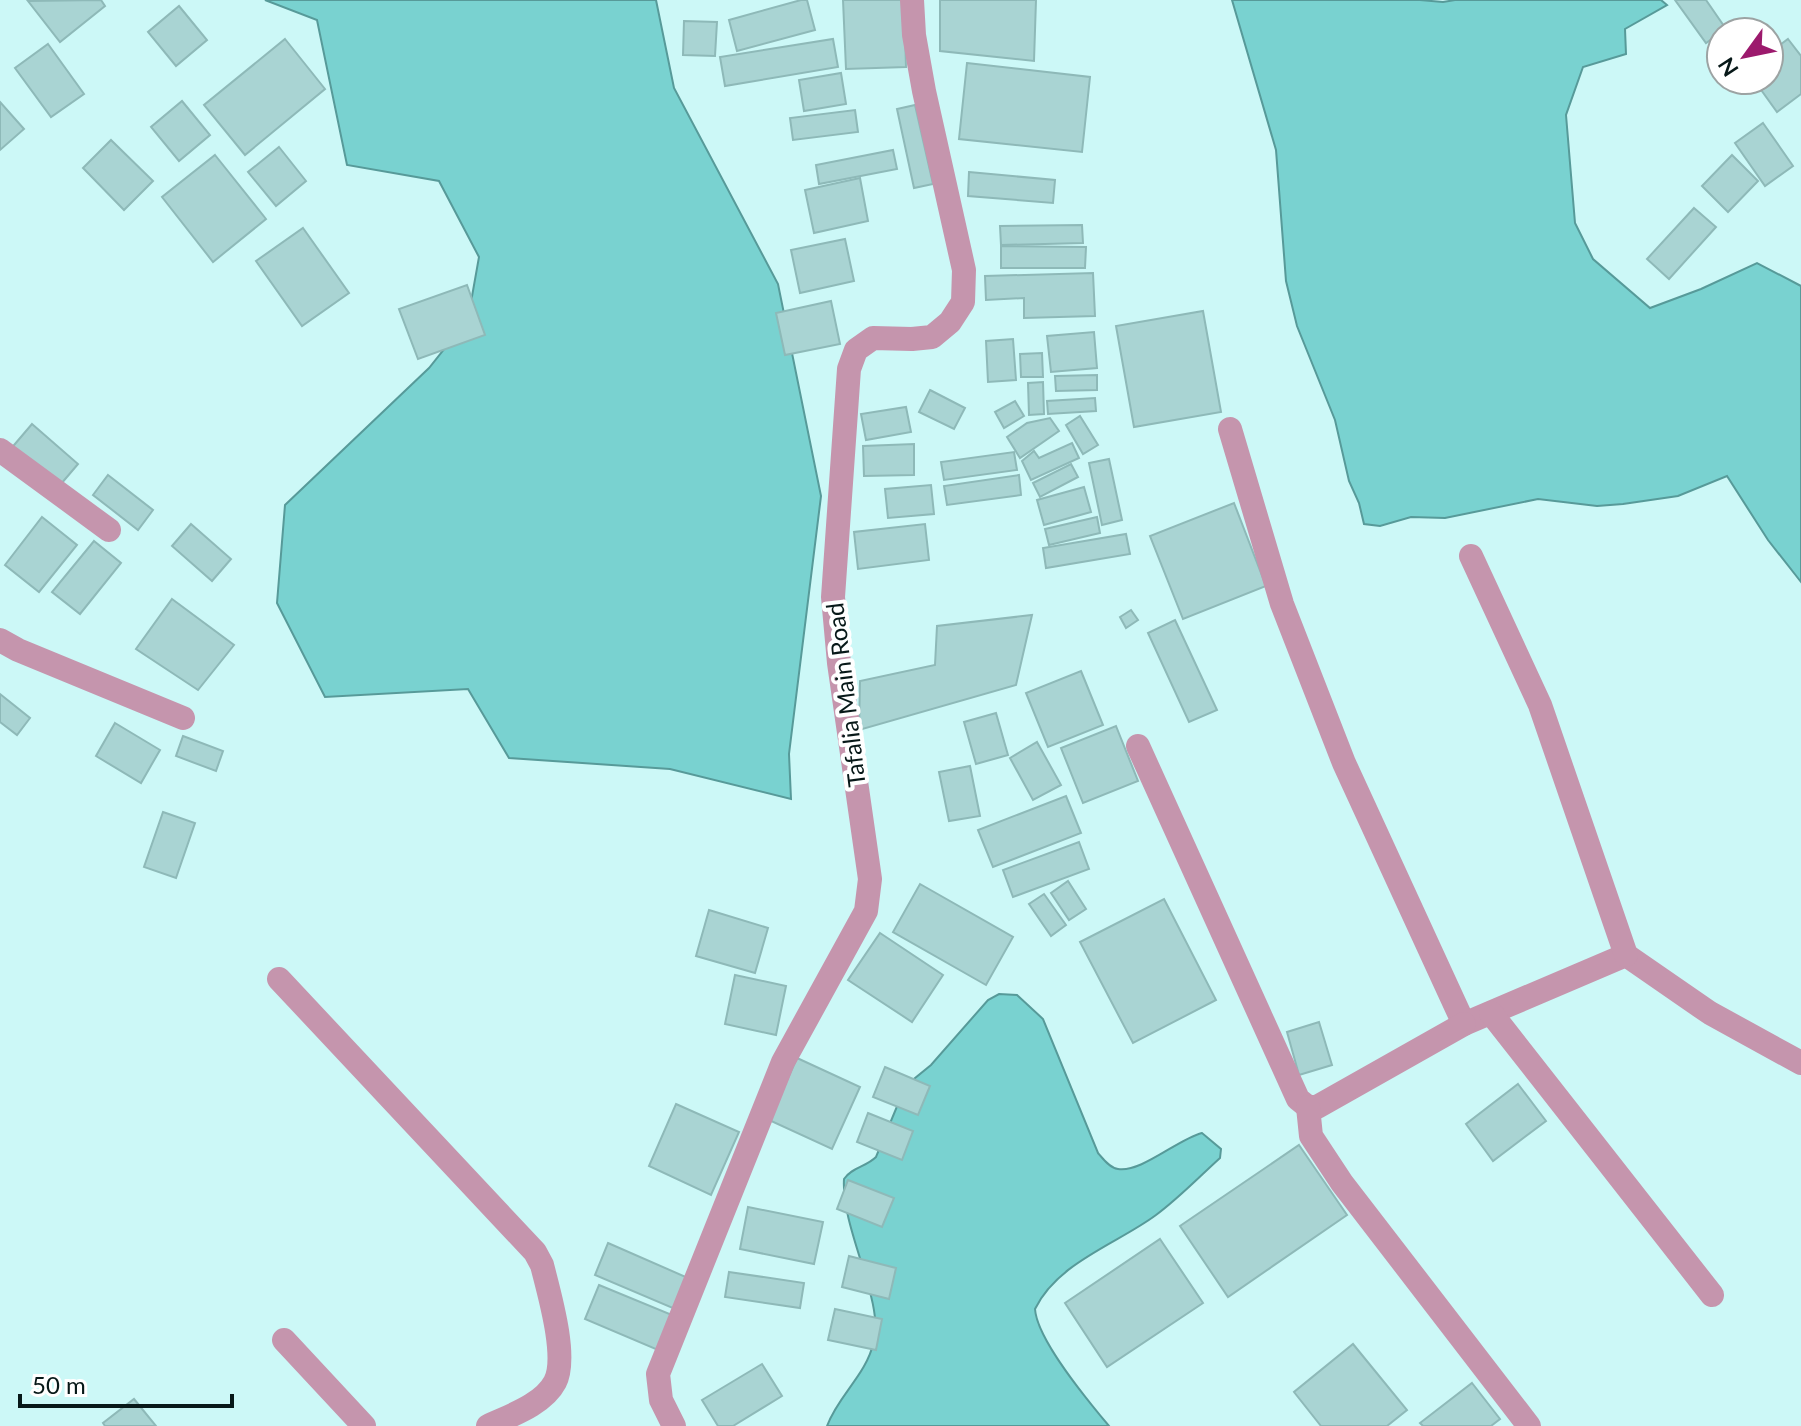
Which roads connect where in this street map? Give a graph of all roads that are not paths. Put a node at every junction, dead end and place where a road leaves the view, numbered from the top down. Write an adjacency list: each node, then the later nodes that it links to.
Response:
1 (912, 0): 19 (street, Tafalia Main Road)
2 (1230, 429): 12 (street)
3 (0, 450): 4 (street)
4 (109, 530)
5 (1471, 556): 9 (street)
6 (0, 640): 7 (street)
7 (183, 718)
8 (1138, 746): 14 (street)
9 (1626, 955): 11 (street); 13 (street)
10 (279, 979): 18 (street)
11 (1491, 1013): 12 (street); 15 (street)
12 (1464, 1024): 14 (street)
13 (1801, 1063)
14 (1308, 1107): 20 (street)
15 (1712, 1295)
16 (284, 1340): 17 (street)
17 (364, 1426)
18 (488, 1426)
19 (674, 1426)
20 (1529, 1426)

